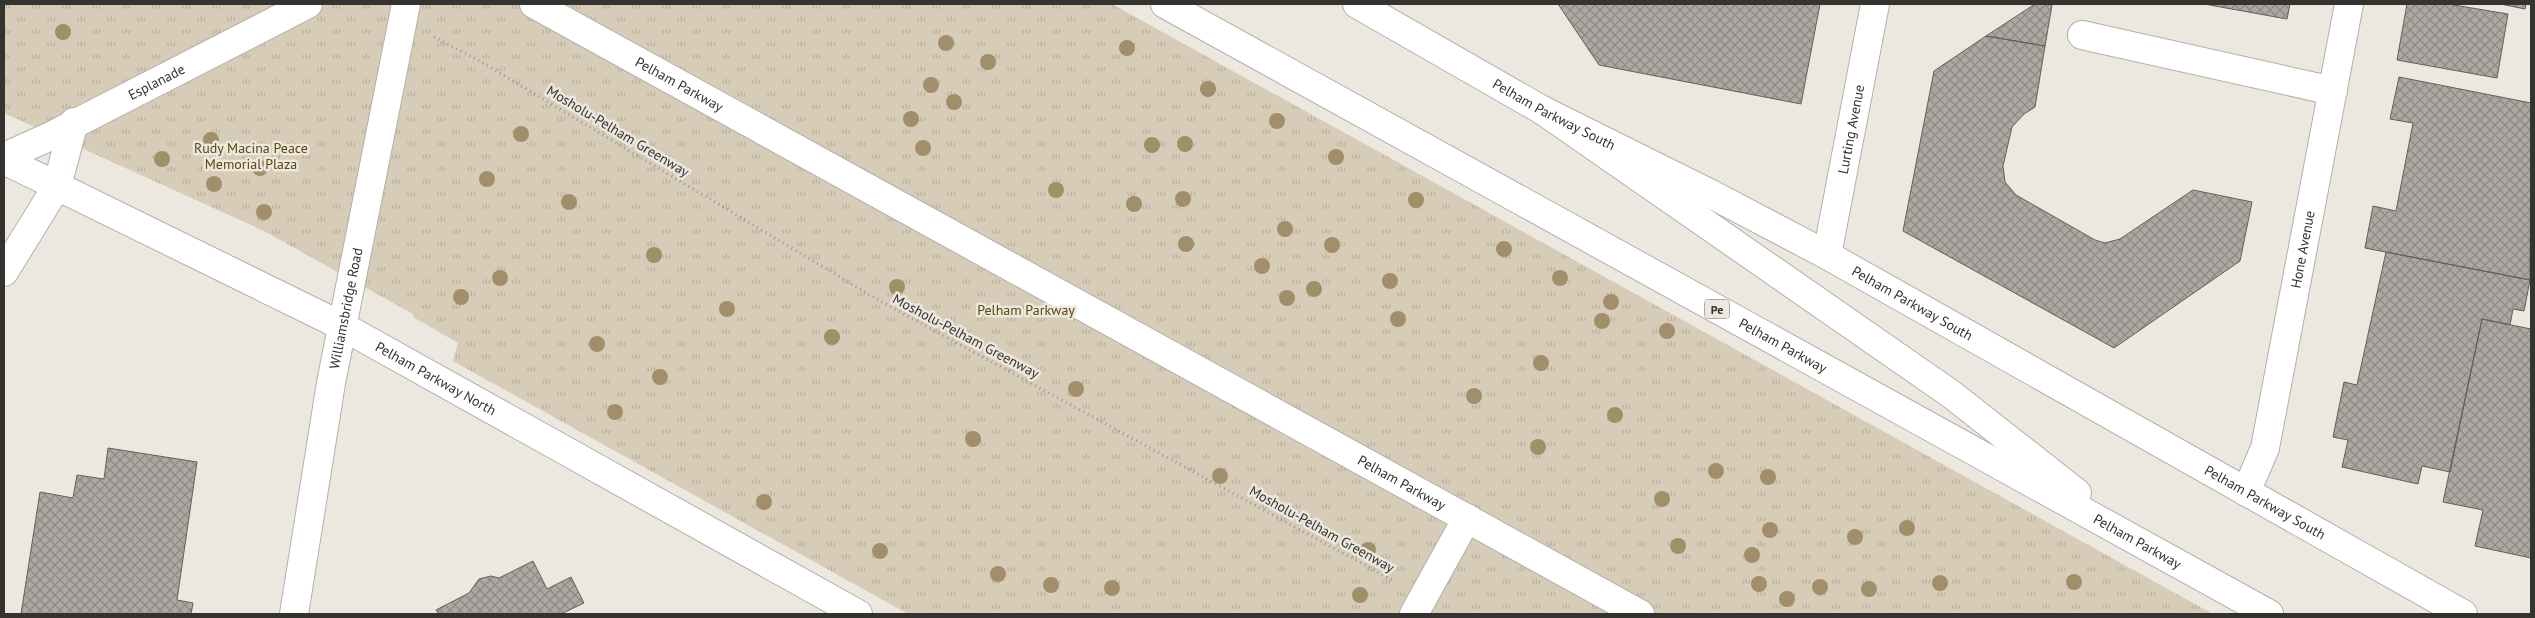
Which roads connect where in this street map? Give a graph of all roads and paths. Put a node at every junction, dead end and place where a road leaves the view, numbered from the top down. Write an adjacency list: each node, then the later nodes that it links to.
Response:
1 (308, 4): 13 (main road, Esplanade)
2 (406, 4): 18 (main road, Williamsbridge Road)
3 (534, 4): 20 (main road, Pelham Parkway)
4 (1165, 4): 21 (main road, Pelham Parkway / Pe)
5 (1357, 4): 8 (main road, Pelham Parkway South)
6 (1875, 4): 16 (main road, Lurting Avenue)
7 (2349, 4): 11 (main road, Hone Avenue)
8 (1395, 14): 12 (main road, Pelham Parkway South)
9 (2082, 35): 11 (main road)
10 (478, 60): 22 (path, Mosholu-Pelham Greenway)
11 (2333, 91): 19 (main road, Hone Avenue)
12 (1542, 110): 16 (main road, Pelham Parkway South); 21 (main road)
13 (74, 122): 14 (main road, Esplanade); 15 (main road)
14 (4, 158): 15 (main road, Pelham Parkway North)
15 (57, 186): 17 (main road); 18 (main road, Pelham Parkway North)
16 (1827, 255): 19 (main road, Pelham Parkway South)
17 (4, 272)
18 (342, 326): 23 (main road, Williamsbridge Road); 24 (main road, Pelham Parkway North)
19 (2246, 492): 27 (main road, Pelham Parkway South)
20 (1467, 518): 22 (main road); 25 (main road, Pelham Parkway)
21 (2143, 545): 26 (main road, Pelham Parkway / Pe)
22 (1418, 606)
23 (294, 614)
24 (858, 614)
25 (1640, 614)
26 (2269, 614)
27 (2464, 614)

